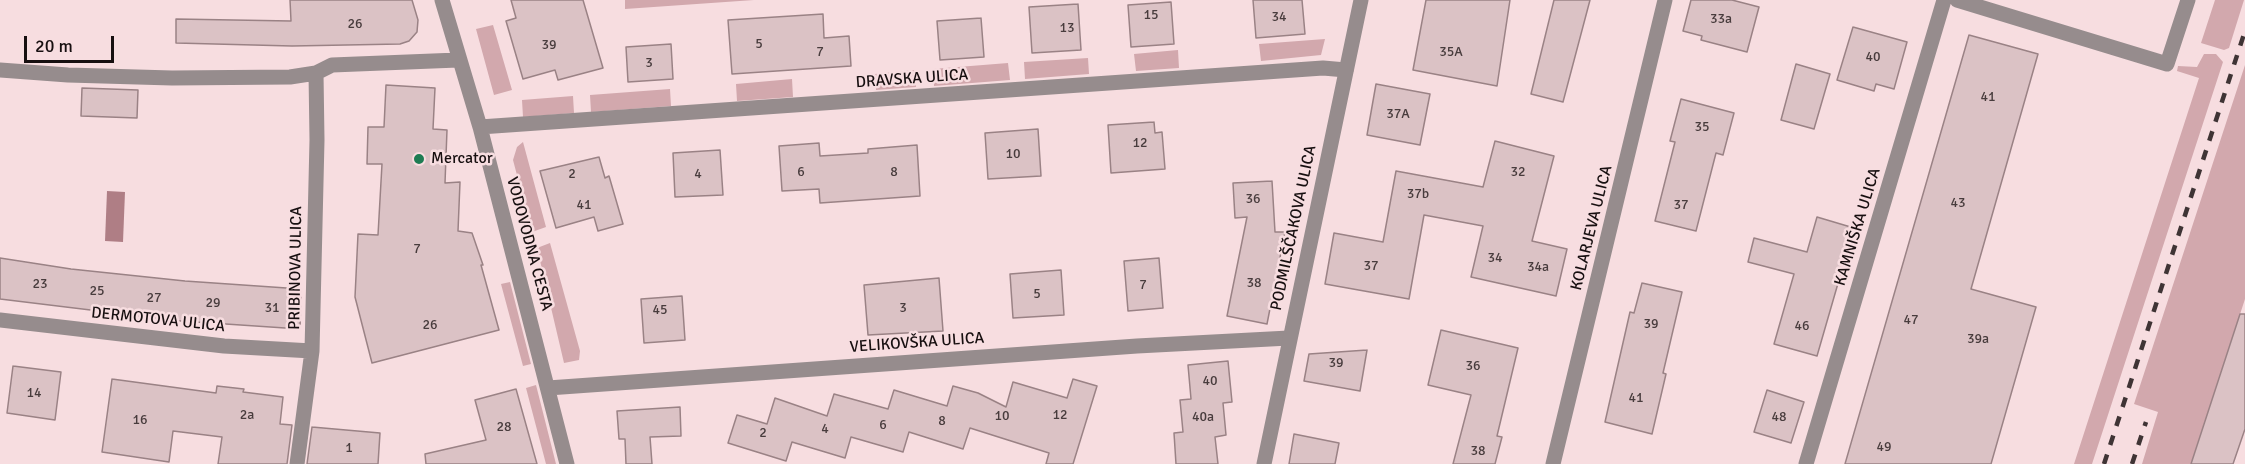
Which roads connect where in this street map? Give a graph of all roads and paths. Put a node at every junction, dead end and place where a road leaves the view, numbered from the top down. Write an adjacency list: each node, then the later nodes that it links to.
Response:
1 (442, 0): 7 (street, VODOVODNA CESTA)
2 (1360, 0): 9 (street, PODMILŠČAKOVA ULICA)
3 (1665, 0): 19 (street, KOLARJEVA ULICA)
4 (1944, 0): 20 (street, KAMNIŠKA ULICA)
5 (1957, 0): 6 (street)
6 (2188, 0)
7 (458, 60): 10 (street); 11 (street, VODOVODNA CESTA)
8 (0, 70): 10 (street)
9 (1346, 70): 11 (street, DRAVSKA ULICA); 13 (street, PODMILŠČAKOVA ULICA)
10 (316, 73): 14 (street, PRIBINOVA ULICA)
11 (480, 127): 15 (street, VODOVODNA CESTA)
12 (0, 320): 14 (street, DERMOTOVA ULICA)
13 (1289, 338): 15 (street, VELIKOVŠKA ULICA); 18 (street, PODMILŠČAKOVA ULICA)
14 (312, 351): 16 (street, PRIBINOVA ULICA)
15 (548, 388): 17 (street, VODOVODNA CESTA)
16 (297, 464)
17 (567, 464)
18 (1264, 464)
19 (1553, 464)
20 (1806, 464)

